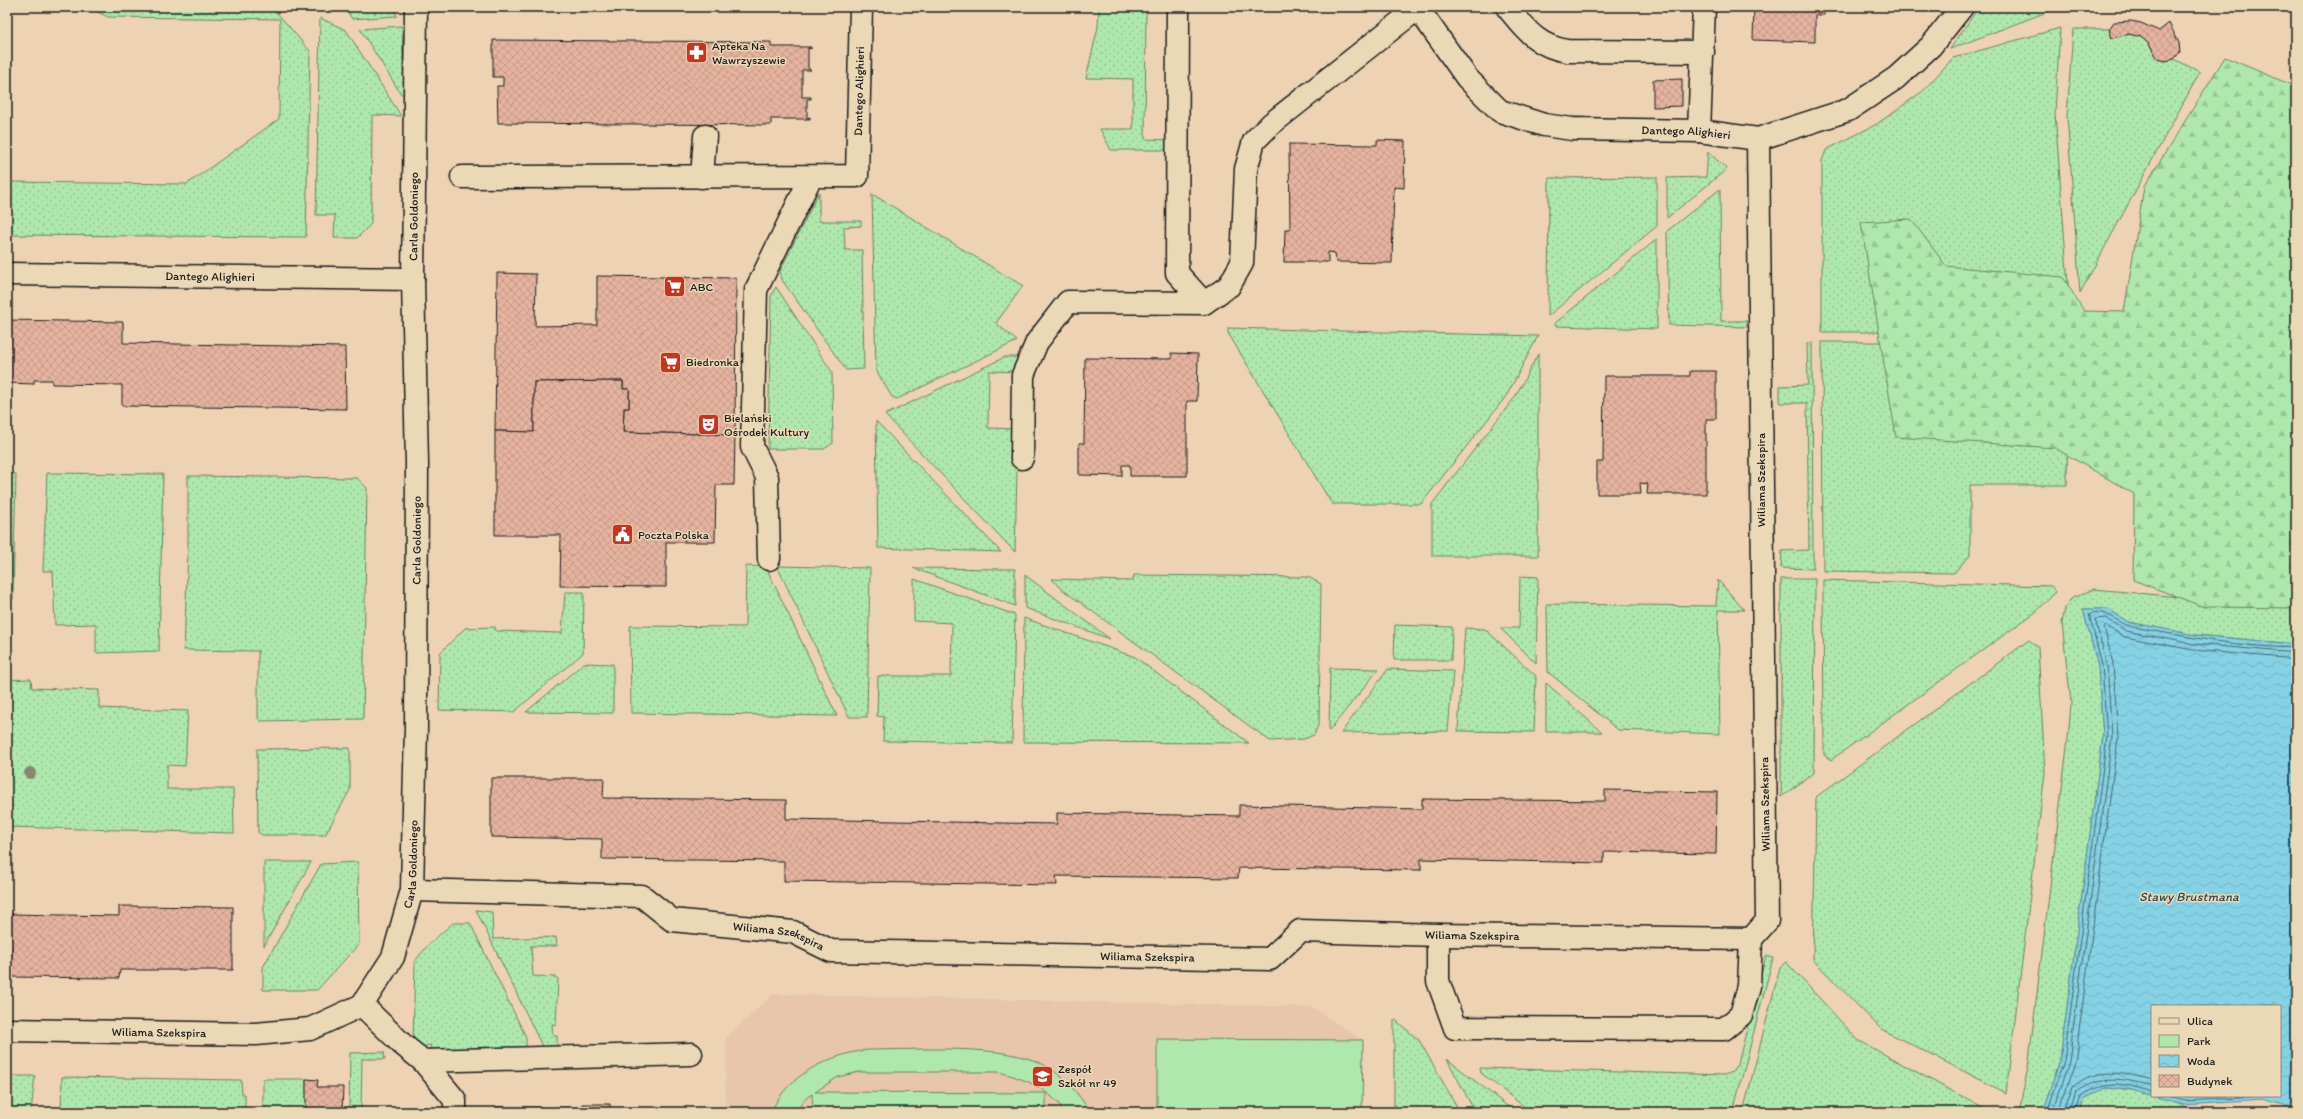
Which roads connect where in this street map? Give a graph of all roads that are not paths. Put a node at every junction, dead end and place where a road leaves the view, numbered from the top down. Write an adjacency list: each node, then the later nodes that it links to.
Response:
1 (416, 7): 16 (street, Carla Goldoniego)
2 (861, 7): 14 (street, Dantego Alighieri)
3 (1178, 7): 17 (street)
4 (1508, 7): 8 (street)
5 (1704, 7): 8 (street)
6 (1962, 7): 11 (street, Dantego Alighieri)
7 (1418, 8): 9 (street, Dantego Alighieri); 17 (street)
8 (1703, 52): 9 (street)
9 (1699, 131): 11 (street, Dantego Alighieri)
10 (705, 136): 13 (street)
11 (1758, 139): 22 (street, Wiliama Szekspira)
12 (462, 177): 13 (street)
13 (702, 177): 14 (street)
14 (811, 177): 19 (street)
15 (7, 274): 16 (street, Dantego Alighieri)
16 (413, 279): 20 (street, Carla Goldoniego)
17 (1204, 303): 18 (street)
18 (1022, 458)
19 (768, 559)
20 (412, 890): 21 (street, Wiliama Szekspira); 23 (street, Carla Goldoniego)
21 (1438, 936): 22 (street, Wiliama Szekspira); 22 (street)
22 (1751, 940)
23 (362, 1005): 24 (street, Wiliama Szekspira); 26 (street)
24 (7, 1030)
25 (691, 1054): 26 (street)
26 (423, 1061): 27 (street)
27 (455, 1112)

